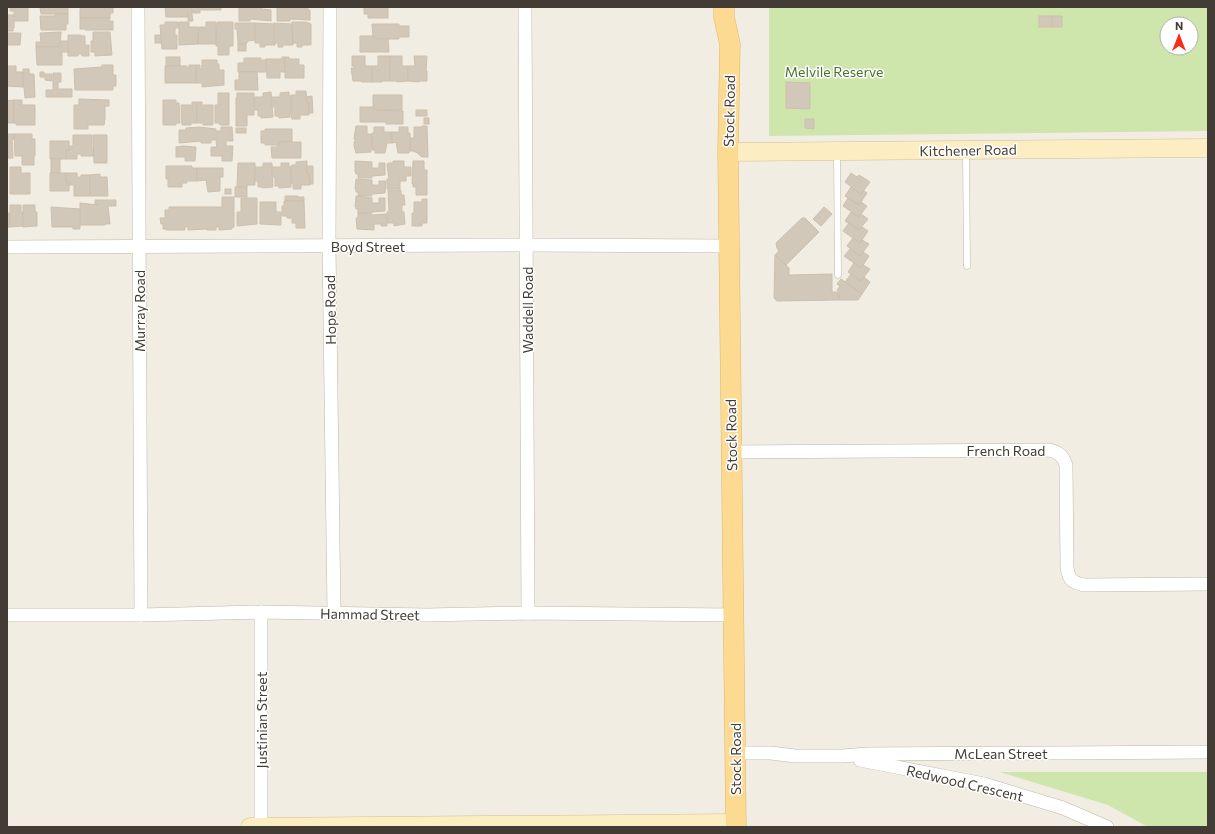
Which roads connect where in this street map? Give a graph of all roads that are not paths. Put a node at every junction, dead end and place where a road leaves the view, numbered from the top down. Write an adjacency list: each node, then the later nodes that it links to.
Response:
1 (138, 7): 15 (street, Murray Road)
2 (330, 7): 12 (street, Hope Road)
3 (525, 7): 11 (street, Waddell Road)
4 (724, 7): 6 (main road, Stock Road)
5 (737, 7): 6 (main road, Stock Road)
6 (730, 44): 9 (main road, Stock Road)
7 (1208, 148): 8 (street, Kitchener Road)
8 (966, 150): 10 (street, Kitchener Road); 16 (lane)
9 (728, 152): 10 (street, Kitchener Road); 13 (main road, Stock Road)
10 (837, 152): 17 (lane)
11 (527, 245): 12 (street, Boyd Street); 13 (street, Boyd Street); 22 (street, Waddell Road)
12 (329, 246): 15 (street, Boyd Street); 21 (street, Hope Road)
13 (730, 246): 18 (main road, Stock Road)
14 (7, 247): 15 (street, Boyd Street)
15 (138, 247): 24 (street, Murray Road)
16 (967, 266)
17 (838, 275)
18 (731, 452): 19 (street, French Road); 25 (main road, Stock Road)
19 (1208, 584)
20 (261, 612): 21 (street, Hammad Street); 24 (street, Hammad Street); 31 (street, Justinian Street)
21 (334, 613): 22 (street, Hammad Street)
22 (528, 613): 25 (street, Hammad Street)
23 (7, 615): 24 (street, Hammad Street)
24 (141, 615)
25 (733, 615): 28 (main road, Stock Road)
26 (1208, 752): 27 (street, McLean Street)
27 (843, 756): 28 (street, McLean Street); 32 (street, Redwood Crescent)
28 (736, 757): 29 (main road, Stock Road)
29 (736, 825): 31 (street)
30 (250, 827): 31 (street)
31 (261, 827)
32 (1107, 827)

